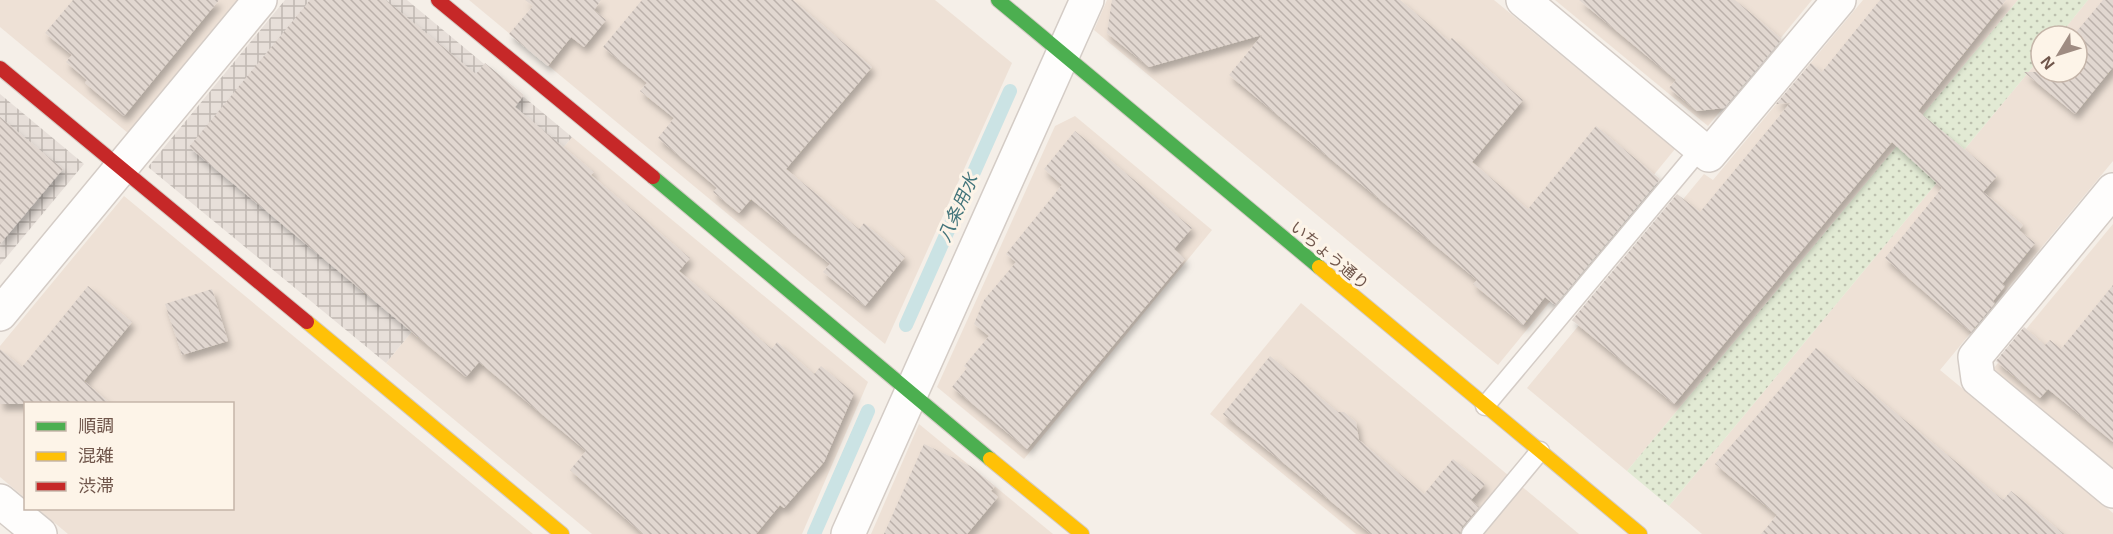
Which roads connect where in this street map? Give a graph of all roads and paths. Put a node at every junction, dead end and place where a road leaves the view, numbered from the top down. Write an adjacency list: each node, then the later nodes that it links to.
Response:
1 (260, 0): 10 (street)
2 (438, 0): 13 (street)
3 (998, 0): 7 (street, いちょう通り)
4 (1087, 0): 7 (street)
5 (1523, 0): 9 (street)
6 (1839, 0): 9 (street)
7 (1062, 54): 13 (street); 14 (street, いちょう通り)
8 (0, 68): 10 (street)
9 (1701, 148): 14 (lane)
10 (121, 168): 12 (street); 19 (street)
11 (2113, 190): 16 (street)
12 (0, 314)
13 (911, 391): 20 (street); 21 (street)
14 (1485, 406): 15 (street, いちょう通り)
15 (1540, 451): 22 (lane); 23 (street, いちょう通り)
16 (2113, 491)
17 (0, 501): 18 (street)
18 (40, 534)
19 (562, 534)
20 (848, 534)
21 (1082, 534)
22 (1471, 534)
23 (1640, 534)

